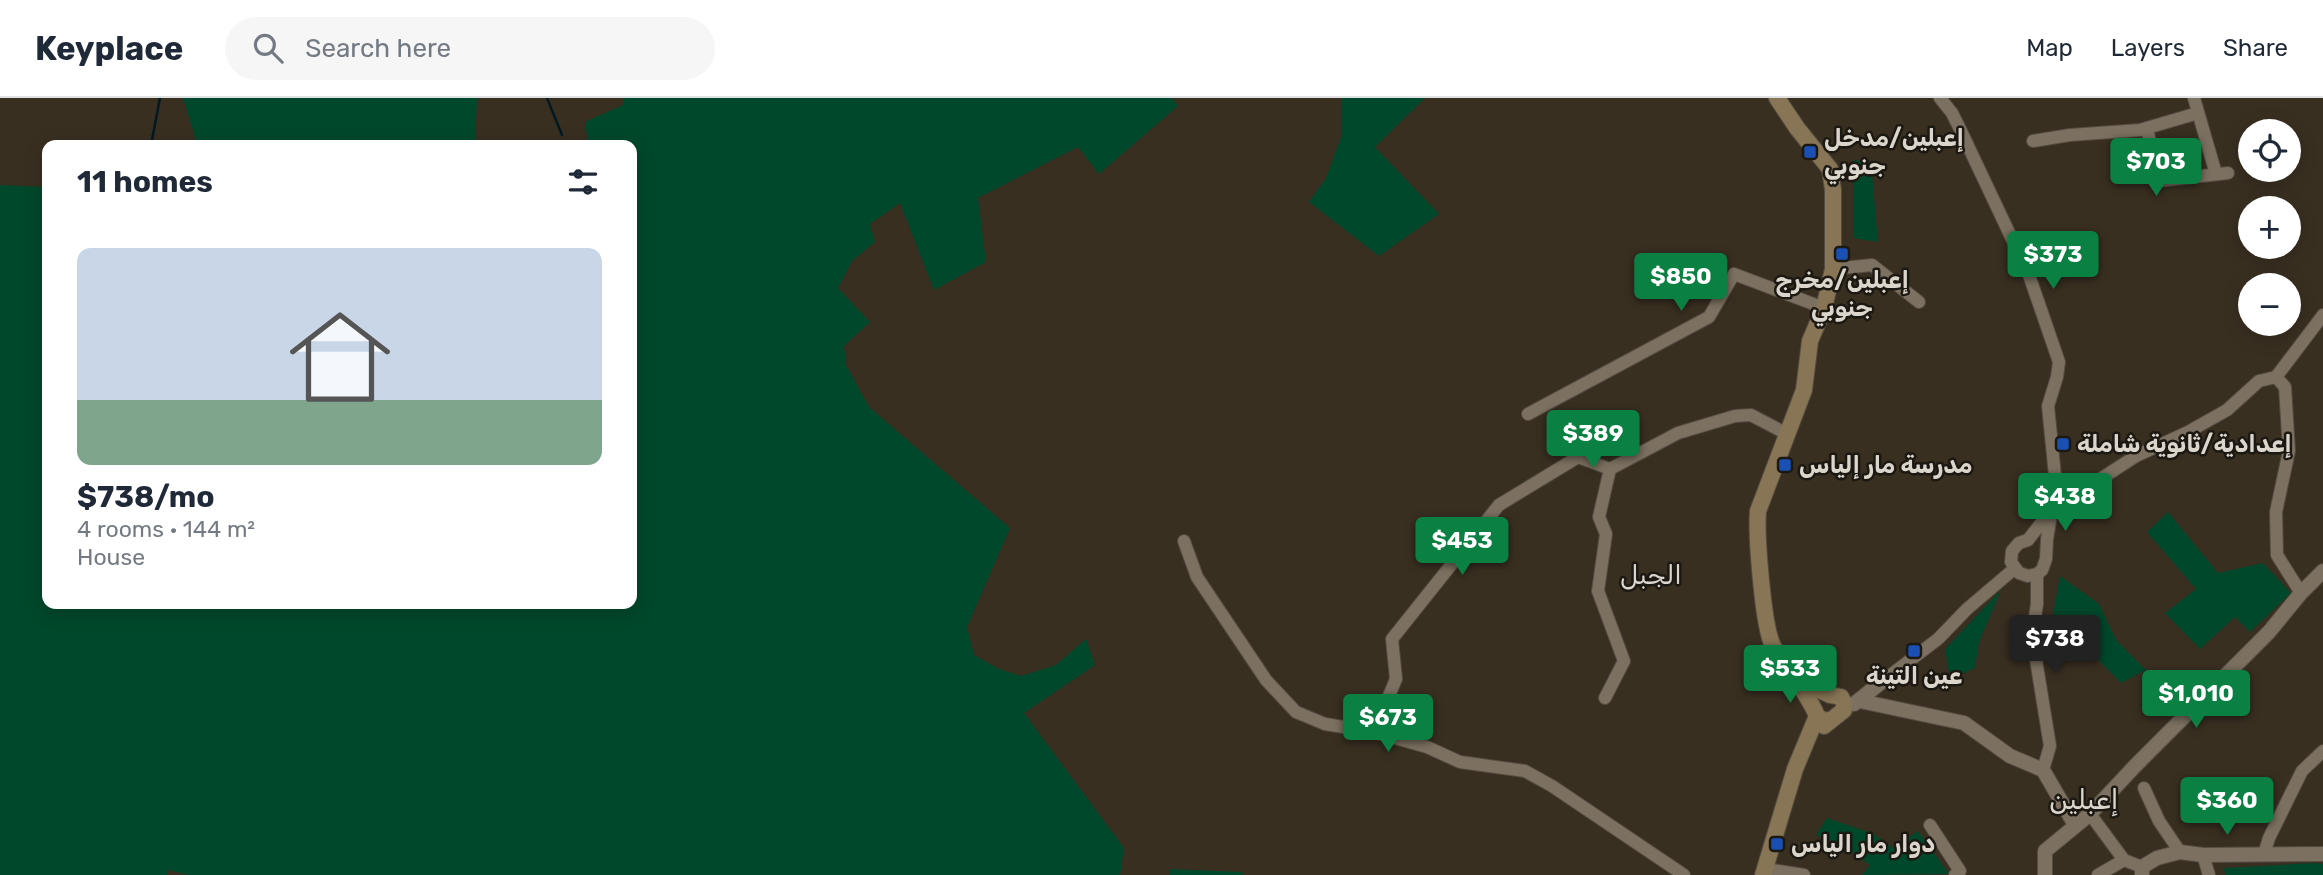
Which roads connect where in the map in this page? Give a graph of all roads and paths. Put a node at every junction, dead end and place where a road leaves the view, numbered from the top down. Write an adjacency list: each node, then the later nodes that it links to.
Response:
1 (1777, 98): 7 (main road)
2 (1940, 98): 15 (street)
3 (2194, 98): 4 (street)
4 (2198, 113): 5 (street); 5 (street)
5 (2147, 128): 6 (street)
6 (2033, 141)
7 (1833, 269): 8 (street); 9 (main road)
8 (1919, 302)
9 (1824, 308): 12 (street); 13 (main road)
10 (2323, 315): 11 (street)
11 (2276, 377): 15 (street); 23 (street)
12 (1528, 414)
13 (1788, 435): 14 (street); 24 (main road)
14 (1610, 469): 26 (street); 30 (street)
15 (2056, 486): 16 (street)
16 (2052, 509): 17 (street); 19 (street)
17 (2028, 540): 19 (street); 20 (street)
18 (1184, 541): 30 (street)
19 (2046, 555): 22 (street)
20 (2014, 569): 22 (street); 25 (street)
21 (2323, 571): 23 (street)
22 (2037, 574): 32 (street)
23 (2301, 593): 34 (street)
24 (1794, 678): 27 (main road); 29 (main road)
25 (1884, 680): 27 (street); 28 (street)
26 (1605, 698)
27 (1838, 701): 28 (street); 29 (main road)
28 (1860, 701): 32 (street)
29 (1821, 716): 43 (main road)
30 (1374, 732): 44 (street)
31 (2323, 751): 38 (street)
32 (2043, 770): 36 (street)
33 (2144, 788): 37 (street)
34 (2090, 814): 36 (street); 41 (street)
35 (1930, 825): 46 (street)
36 (2075, 825): 47 (street)
37 (2179, 852): 40 (street); 42 (street)
38 (2264, 854): 39 (street); 40 (street)
39 (2323, 854)
40 (2203, 855): 49 (street)
41 (2124, 860): 42 (street); 48 (street)
42 (2142, 871)
43 (1764, 872): 45 (street)
44 (1684, 875)
45 (1804, 875)
46 (1955, 875)
47 (2045, 875)
48 (2098, 875)
49 (2209, 875)

